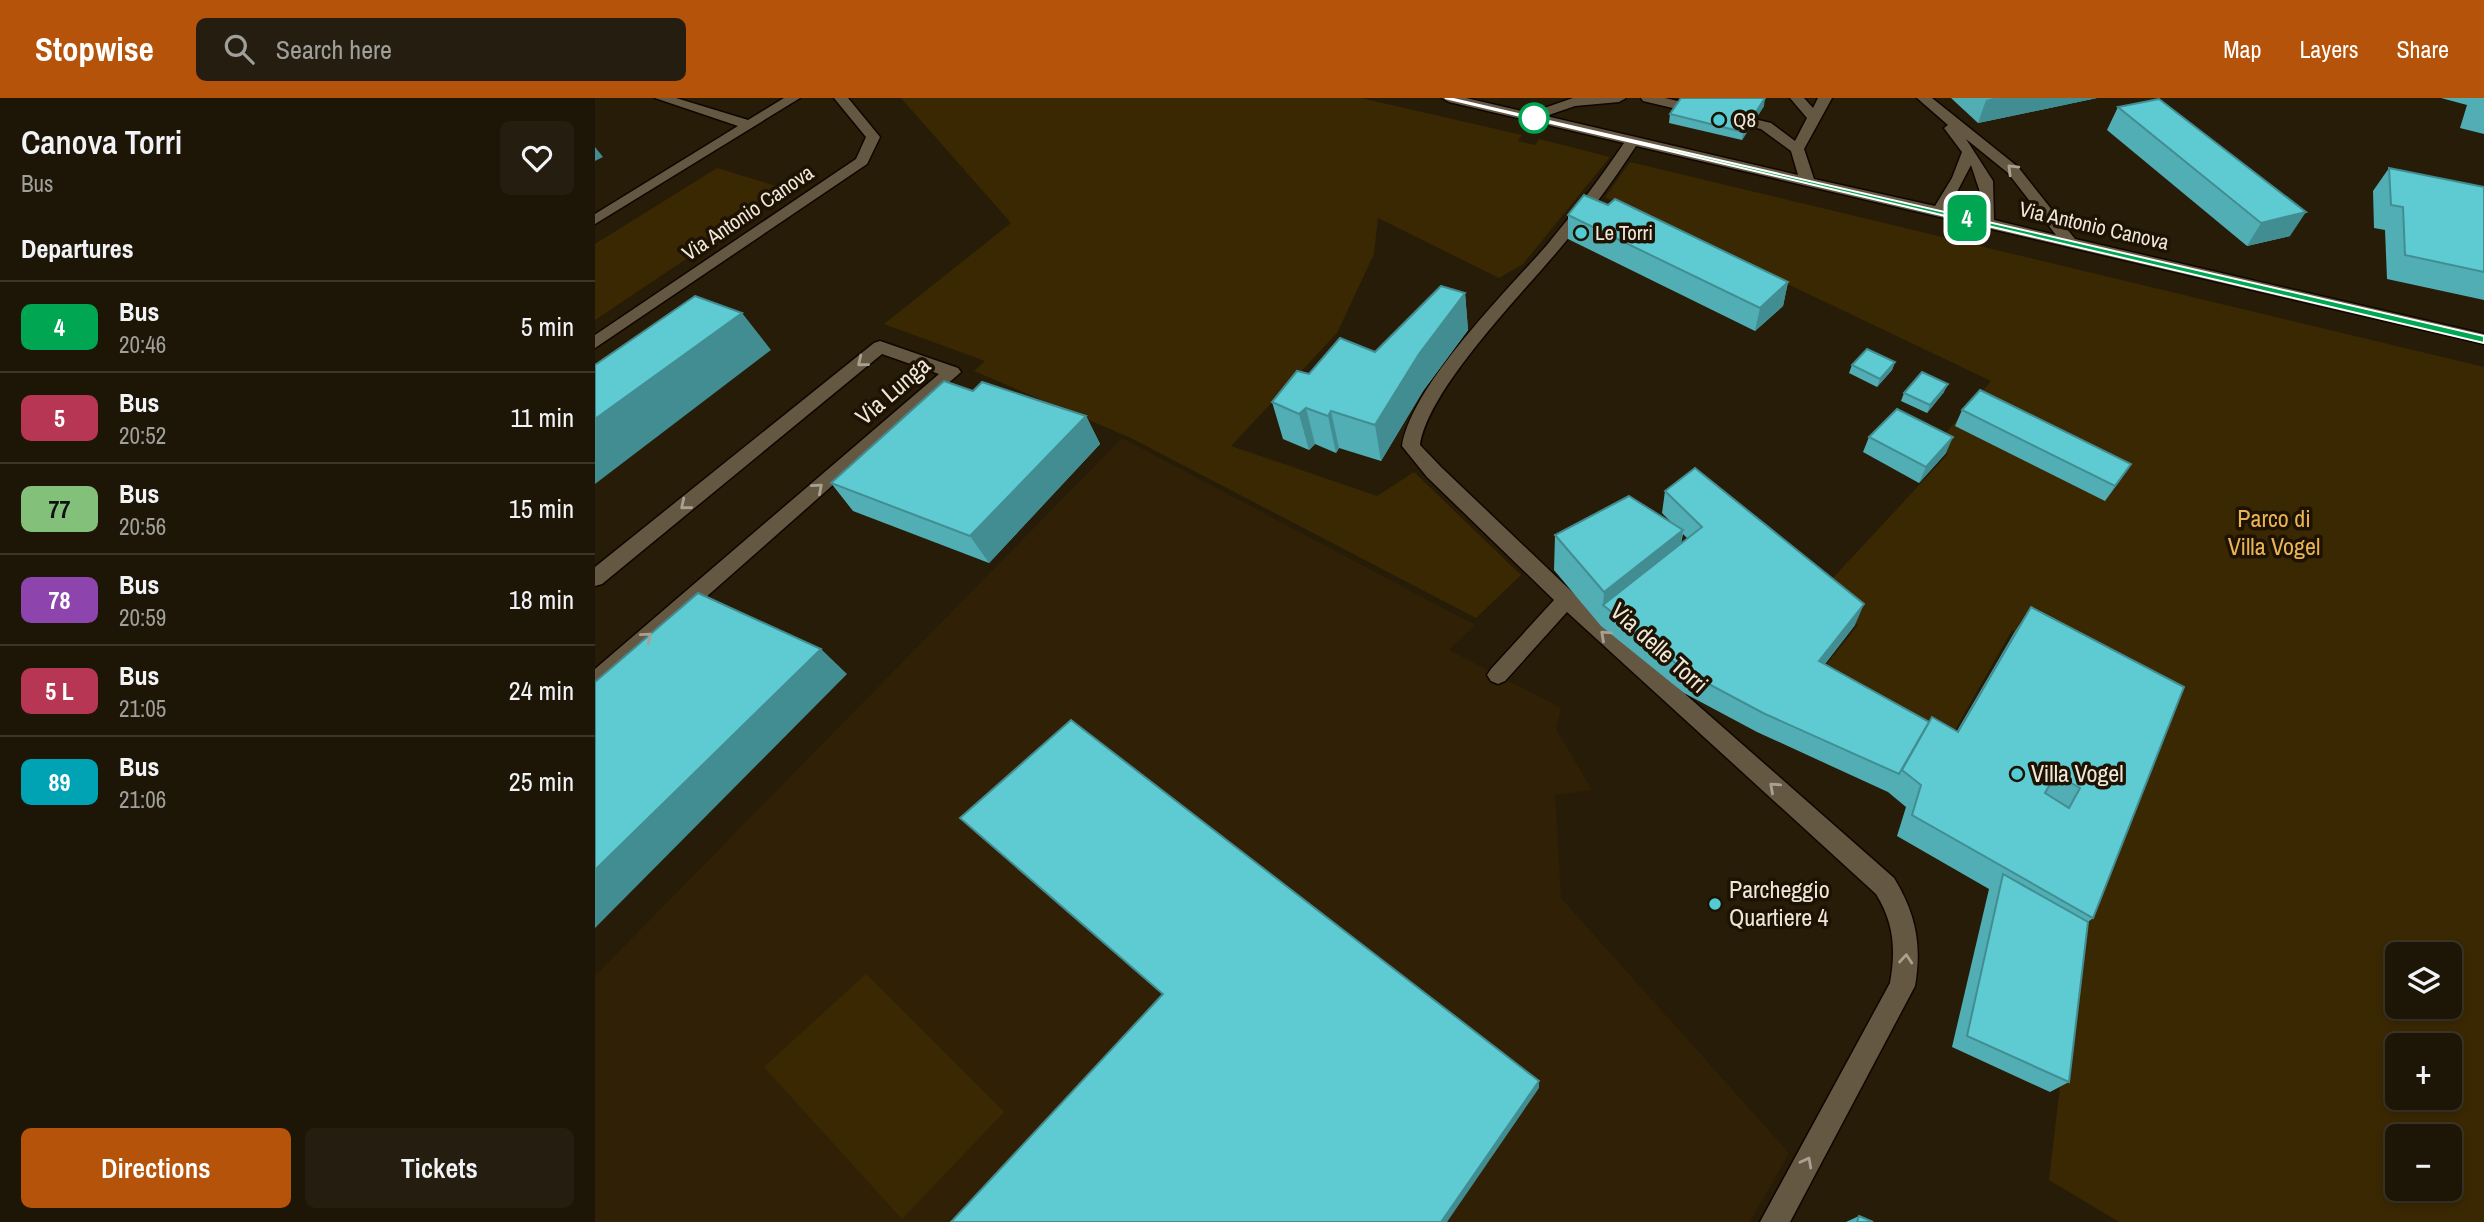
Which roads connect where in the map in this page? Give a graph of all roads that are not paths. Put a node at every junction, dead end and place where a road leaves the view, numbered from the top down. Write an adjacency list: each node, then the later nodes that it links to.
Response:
1 (663, 98): 13 (street)
2 (793, 98): 13 (street)
3 (841, 98): 23 (street, Via Antonio Canova)
4 (1449, 98): 11 (street, Via Antonio Canova)
5 (1619, 98): 11 (street)
6 (1648, 98): 15 (street)
7 (1797, 98): 12 (street)
8 (1825, 98): 12 (street)
9 (1923, 98): 10 (street)
10 (1942, 115): 16 (street); 21 (street, one-way to 10)
11 (1531, 117): 14 (street, Via Antonio Canova)
12 (1814, 117): 15 (street)
13 (749, 125): 19 (street)
14 (1633, 141): 17 (street, Via Antonio Canova); 25 (street, Via delle Torri)
15 (1797, 149): 17 (street)
16 (1968, 153): 18 (street); 20 (street)
17 (1808, 182): 18 (street, Via Antonio Canova)
18 (1939, 212): 20 (street, Via Antonio Canova)
19 (595, 220)
20 (1986, 222): 21 (street, Via Antonio Canova)
21 (2069, 242): 22 (street, Via Antonio Canova)
22 (2484, 339)
23 (595, 343)
24 (595, 578): 27 (street, Via Lunga, one-way to 24)
25 (1567, 599): 26 (street); 28 (street, Via delle Torri, one-way to 25)
26 (1498, 675)
27 (595, 682)
28 (1774, 1222)

